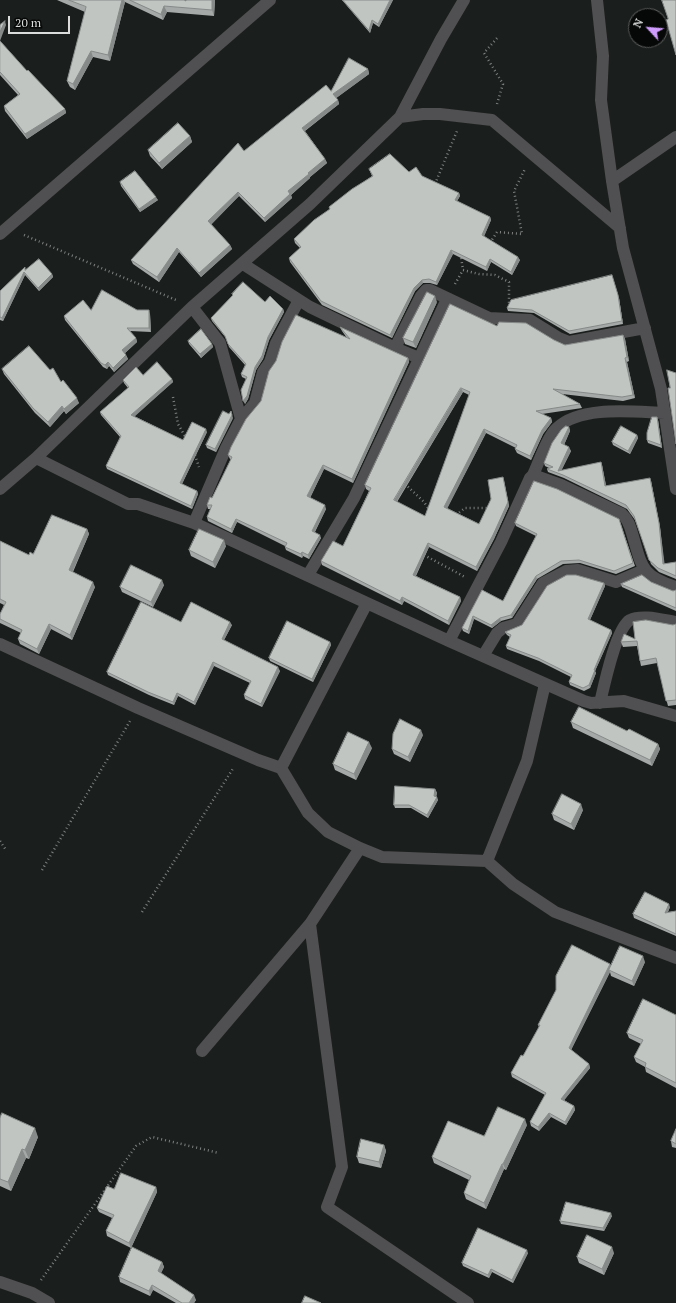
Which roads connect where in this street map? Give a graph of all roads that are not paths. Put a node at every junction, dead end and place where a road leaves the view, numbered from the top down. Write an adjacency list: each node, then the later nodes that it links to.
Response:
1 (464, 0): 4 (street)
2 (597, 0): 6 (street)
3 (263, 2): 7 (street)
4 (400, 117): 8 (street); 9 (street)
5 (676, 138): 6 (street)
6 (612, 181): 8 (street)
7 (2, 228)
8 (620, 228): 13 (street)
9 (243, 264): 11 (street); 12 (street)
10 (447, 299): 13 (street); 14 (street); 15 (street)
11 (299, 300): 14 (street); 17 (street)
12 (192, 307): 17 (street); 18 (street)
13 (645, 328): 16 (street)
14 (395, 348): 15 (street)
15 (419, 358): 24 (street)
16 (665, 413): 19 (street); 21 (street)
17 (241, 419): 22 (street)
18 (36, 458): 20 (street); 22 (street)
19 (533, 475): 23 (street); 28 (street)
20 (0, 489)
21 (676, 489)
22 (194, 523): 24 (street)
23 (644, 570): 25 (street); 30 (street)
24 (308, 575): 26 (street)
25 (676, 587)
26 (367, 603): 28 (street); 34 (street)
27 (676, 622): 32 (street)
28 (449, 641): 30 (street)
29 (0, 644): 34 (street)
30 (483, 656): 31 (street)
31 (545, 684): 32 (street); 36 (street)
32 (600, 703): 33 (street)
33 (676, 716)
34 (281, 768): 35 (street)
35 (360, 848): 36 (street); 37 (street)
36 (486, 861): 38 (street)
37 (310, 924): 39 (street); 43 (street)
38 (676, 958)
39 (202, 1051)
40 (0, 1282): 41 (street)
41 (30, 1298): 42 (street)
42 (49, 1303)
43 (468, 1303)

